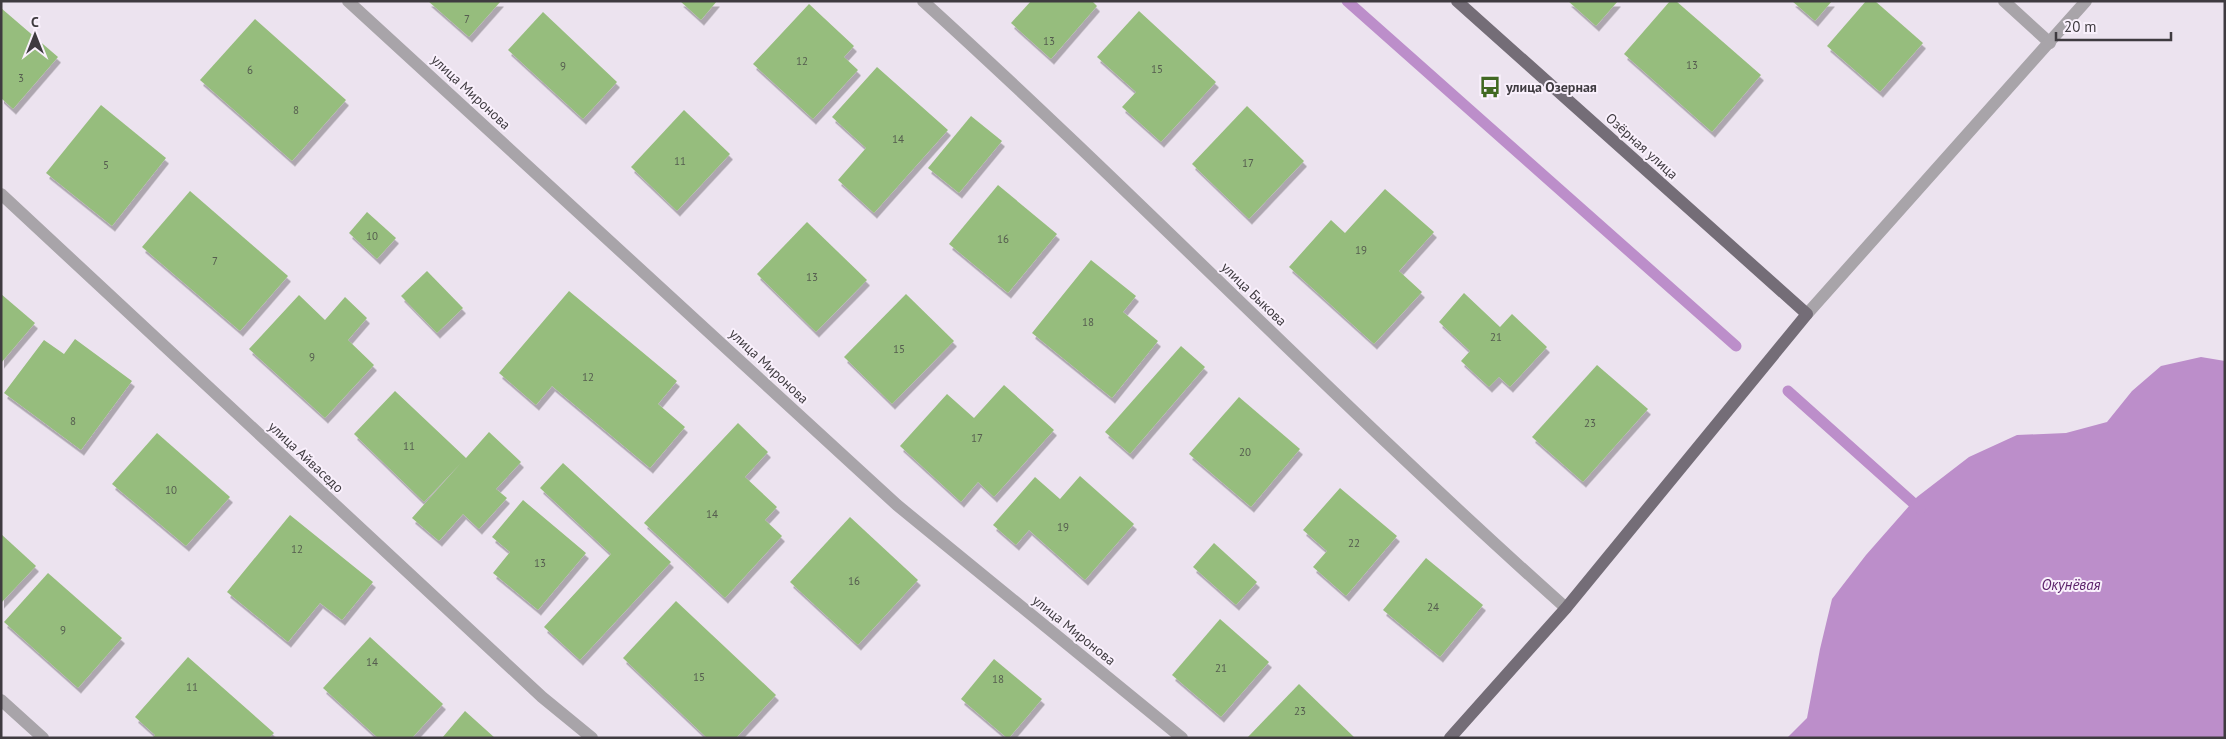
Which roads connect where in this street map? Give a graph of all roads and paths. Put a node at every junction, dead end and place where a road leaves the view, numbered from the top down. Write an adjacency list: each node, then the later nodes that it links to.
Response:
1 (348, 1): 13 (street, улица Миронова)
2 (922, 1): 9 (street, улица Быкова)
3 (1457, 1): 8 (main road, Озёрная улица)
4 (2004, 1): 6 (street)
5 (2086, 1): 6 (street)
6 (2050, 43): 8 (street)
7 (1, 194): 12 (street, улица Айваседо)
8 (1807, 314): 9 (main road)
9 (1566, 608): 14 (main road)
10 (1, 700): 11 (street)
11 (43, 738)
12 (592, 738)
13 (1182, 738)
14 (1450, 738)

